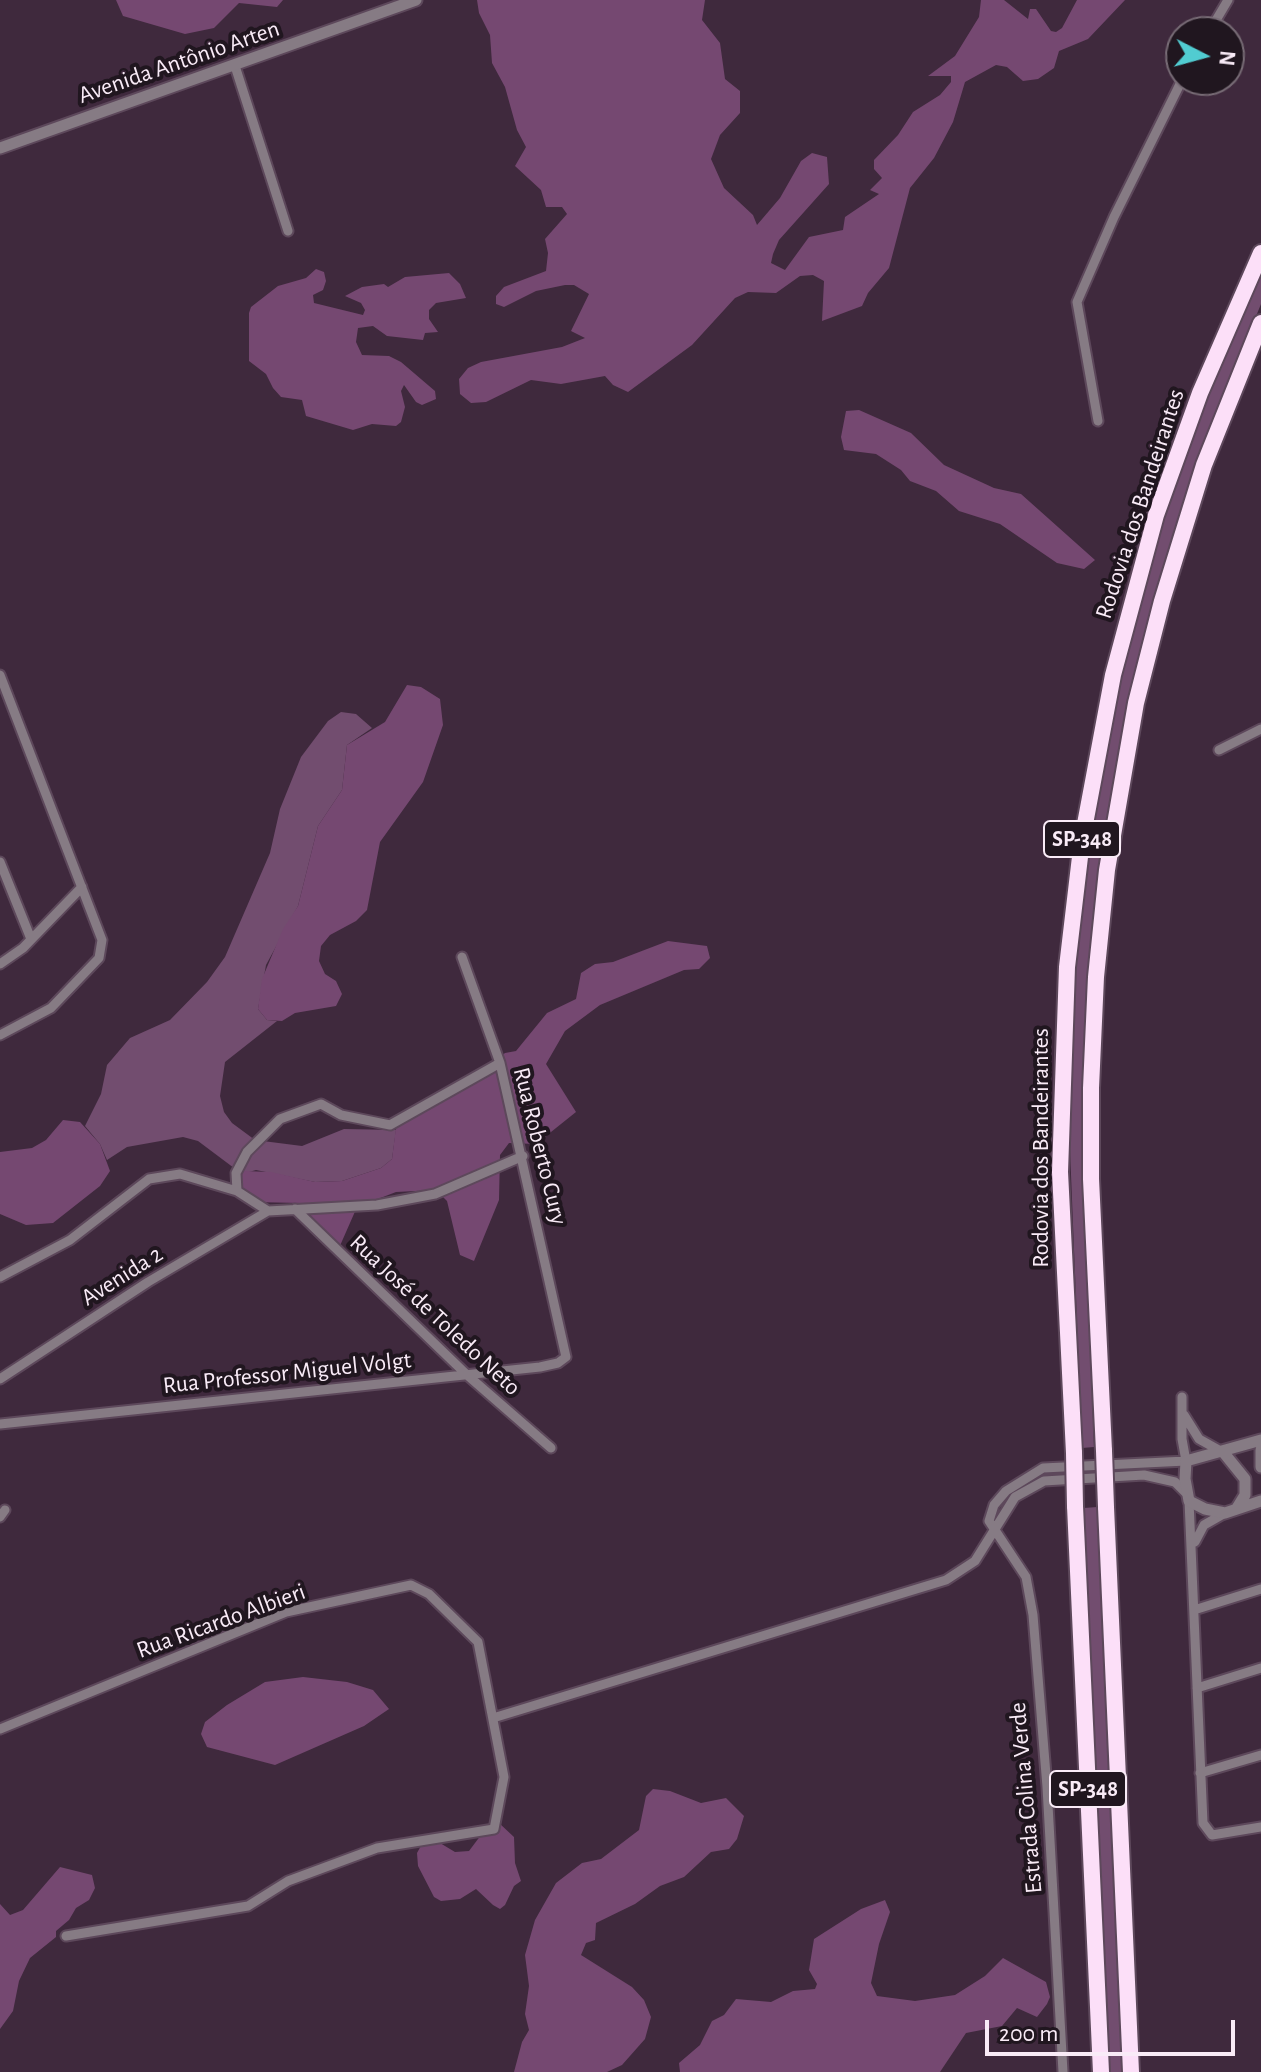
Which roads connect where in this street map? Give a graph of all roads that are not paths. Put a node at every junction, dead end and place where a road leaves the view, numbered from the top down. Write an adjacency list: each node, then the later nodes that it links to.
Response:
1 (416, 0): 2 (street, Avenida Antônio Arten)
2 (235, 66): 4 (street, Avenida Antônio Arten); 5 (street)
3 (1174, 96): 8 (street)
4 (0, 148)
5 (288, 231)
6 (1261, 253): 53 (highway, Rodovia dos Bandeirantes / SP-348, bridge)
7 (1261, 323): 54 (highway, Rodovia dos Bandeirantes / SP-348, bridge)
8 (1098, 421)
9 (0, 675): 13 (street)
10 (1261, 729): 11 (street)
11 (1219, 750)
12 (0, 862): 14 (street)
13 (82, 887): 15 (street); 18 (street)
14 (5, 889): 15 (street)
15 (31, 939): 17 (street)
16 (462, 957): 19 (street, Rua Roberto Cury)
17 (0, 964)
18 (0, 1035)
19 (500, 1063): 20 (street, Rua Roberto Cury); 21 (street)
20 (523, 1156): 22 (street); 25 (street, Rua Roberto Cury)
21 (237, 1191): 23 (street); 24 (street)
22 (295, 1209): 23 (street); 26 (street, Rua José de Toledo Neto)
23 (268, 1211): 27 (street, Avenida 2)
24 (0, 1277)
25 (567, 1347): 26 (street, Rua Professor Miguel Volgt)
26 (466, 1374): 30 (street, Rua Professor Miguel Volgt); 32 (street, Rua José de Toledo Neto)
27 (0, 1379)
28 (1182, 1397): 29 (street)
29 (1182, 1412): 34 (street); 35 (street)
30 (0, 1424)
31 (1261, 1440): 34 (street)
32 (551, 1448)
33 (1261, 1450): 36 (street)
34 (1224, 1453): 35 (street); 39 (street)
35 (1186, 1461): 37 (street); 40 (street)
36 (1261, 1467)
37 (1187, 1496): 39 (street); 40 (street); 41 (street)
38 (1261, 1501): 39 (street)
39 (1231, 1510): 41 (street)
40 (994, 1532): 46 (street); 52 (street, Estrada Colina Verde)
41 (1192, 1553): 43 (street)
42 (1261, 1589): 43 (street)
43 (1194, 1610): 45 (street)
44 (1261, 1668): 45 (street)
45 (1197, 1688): 49 (street)
46 (493, 1718): 47 (street, Rua Ricardo Albieri); 51 (street, Rua Ricardo Albieri)
47 (0, 1729)
48 (1261, 1755): 49 (street)
49 (1200, 1773): 50 (street)
50 (1261, 1827)
51 (66, 1936)
52 (1063, 2072)
53 (1101, 2072)
54 (1131, 2072)

